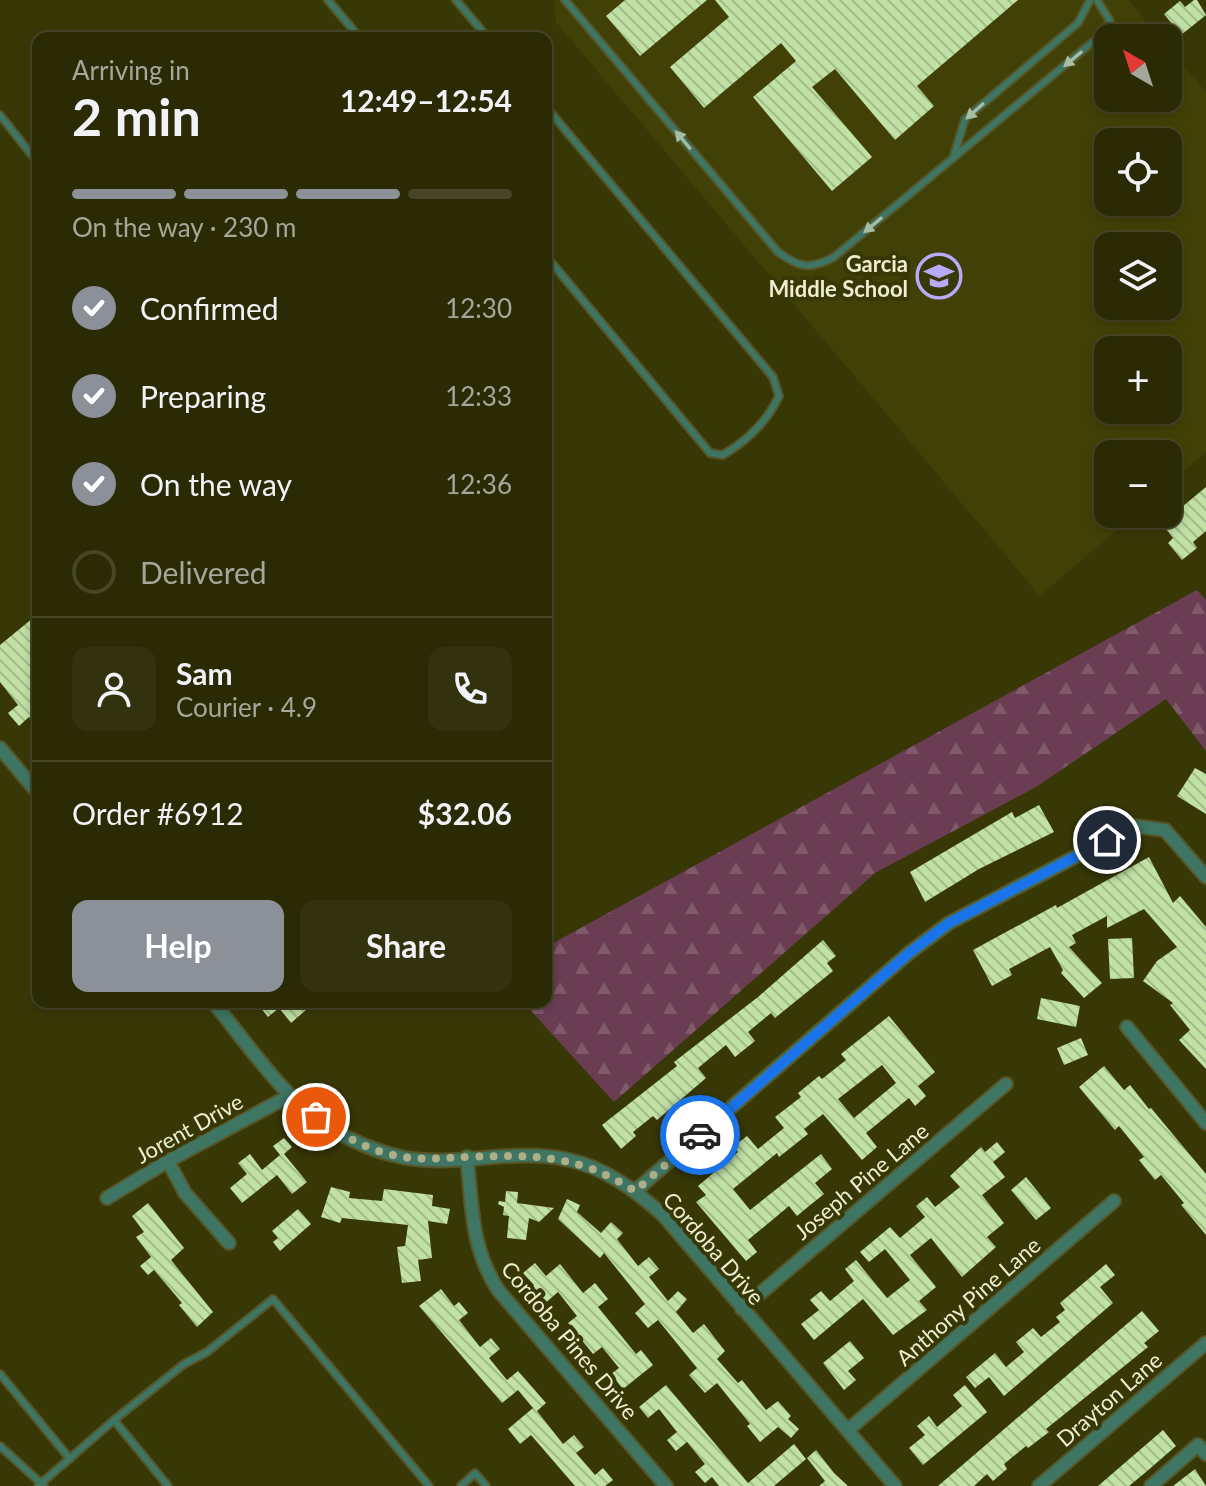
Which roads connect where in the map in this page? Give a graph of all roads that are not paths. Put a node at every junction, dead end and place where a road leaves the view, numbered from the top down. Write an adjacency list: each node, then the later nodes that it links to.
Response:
1 (328, 0): 6 (lane)
2 (456, 0): 7 (lane)
3 (565, 0): 11 (lane, one-way to 3)
4 (1090, 0): 11 (lane, one-way to 11)
5 (1097, 0): 11 (lane, one-way to 11)
6 (355, 32)
7 (483, 32)
8 (552, 114): 12 (lane)
9 (0, 115): 10 (lane)
10 (32, 155)
11 (953, 156)
12 (552, 263)
13 (0, 748): 14 (street)
14 (32, 786)
15 (1206, 877): 23 (street)
16 (218, 1008): 19 (street, Cordoba Drive)
17 (1127, 1027): 20 (street)
18 (1006, 1084): 27 (street, Joseph Pine Lane)
19 (291, 1095): 21 (street, Cordoba Drive); 22 (street, Jorent Drive)
20 (1206, 1123)
21 (467, 1157): 23 (street, Cordoba Drive); 40 (street, Cordoba Pines Drive)
22 (168, 1161): 24 (street, Jorent Drive); 26 (street)
23 (635, 1191): 27 (street, Cordoba Drive)
24 (107, 1198)
25 (1114, 1201): 31 (street, Anthony Pine Lane)
26 (229, 1243)
27 (742, 1309): 31 (street, Cordoba Drive)
28 (1206, 1343): 42 (street, Drayton Lane)
29 (0, 1374): 34 (lane)
30 (114, 1420): 34 (lane); 36 (lane); 37 (lane)
31 (848, 1430): 41 (street, Cordoba Drive)
32 (0, 1446): 35 (lane)
33 (1202, 1449): 43 (street)
34 (70, 1459): 35 (lane)
35 (41, 1485)
36 (168, 1486)
37 (429, 1486)
38 (461, 1486): 39 (lane)
39 (486, 1486)
40 (666, 1486)
41 (895, 1486)
42 (1039, 1486)
43 (1151, 1486)

